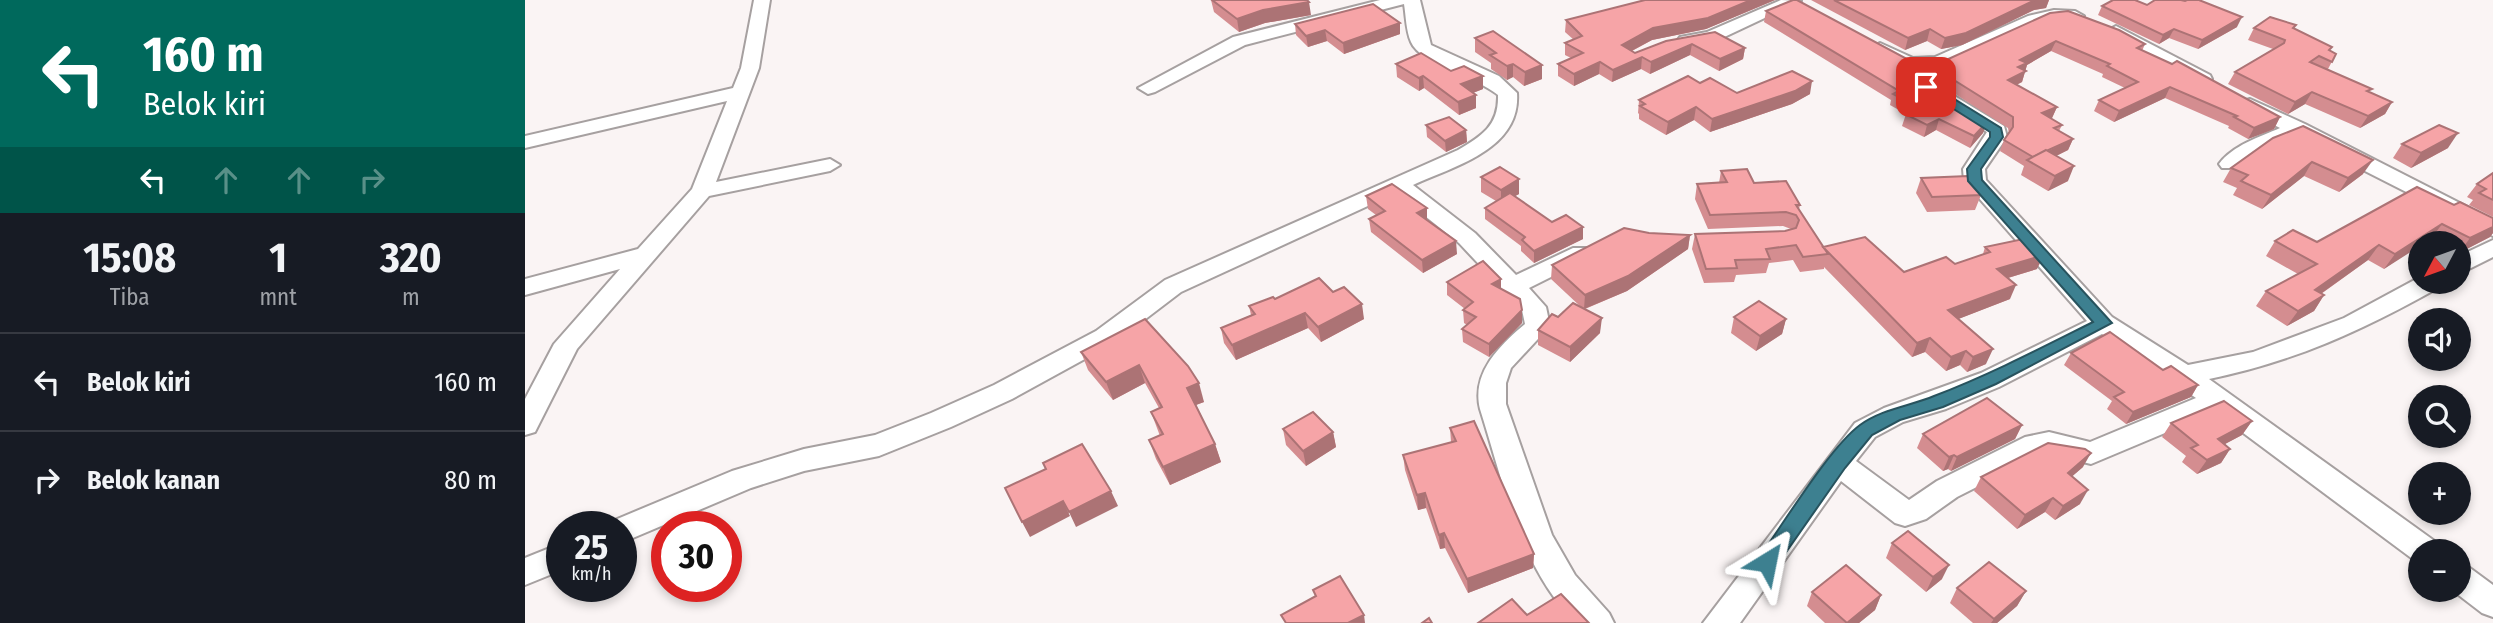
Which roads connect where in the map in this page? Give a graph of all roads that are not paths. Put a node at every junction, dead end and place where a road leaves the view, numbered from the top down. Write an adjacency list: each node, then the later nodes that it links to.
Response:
1 (762, 0): 10 (street)
2 (1400, 0): 9 (street)
3 (1412, 0): 15 (street)
4 (1793, 1): 5 (street); 7 (street)
5 (1814, 12)
6 (1867, 41): 8 (street)
7 (1671, 44)
8 (1913, 64): 11 (street); 25 (street)
9 (1148, 88)
10 (741, 92): 12 (street); 16 (street)
11 (2298, 128): 13 (street); 17 (street)
12 (525, 142)
13 (2229, 164)
14 (830, 165): 16 (street)
15 (1398, 184): 22 (street); 30 (street)
16 (702, 191): 20 (street)
17 (2493, 229)
18 (1597, 244): 22 (street)
19 (2493, 247): 21 (street)
20 (649, 254): 23 (street); 28 (street)
21 (2471, 259)
22 (1513, 286): 36 (street)
23 (525, 287)
24 (2408, 294): 26 (street)
25 (2103, 323): 26 (street); 29 (street)
26 (2183, 375): 27 (street)
27 (2217, 400): 29 (street); 31 (street)
28 (525, 425)
29 (1838, 463): 37 (street)
30 (637, 524)
31 (2408, 539)
32 (546, 563): 33 (street)
33 (525, 572)
34 (2471, 586): 35 (street)
35 (2493, 603)
36 (1598, 623)
37 (1719, 623)

